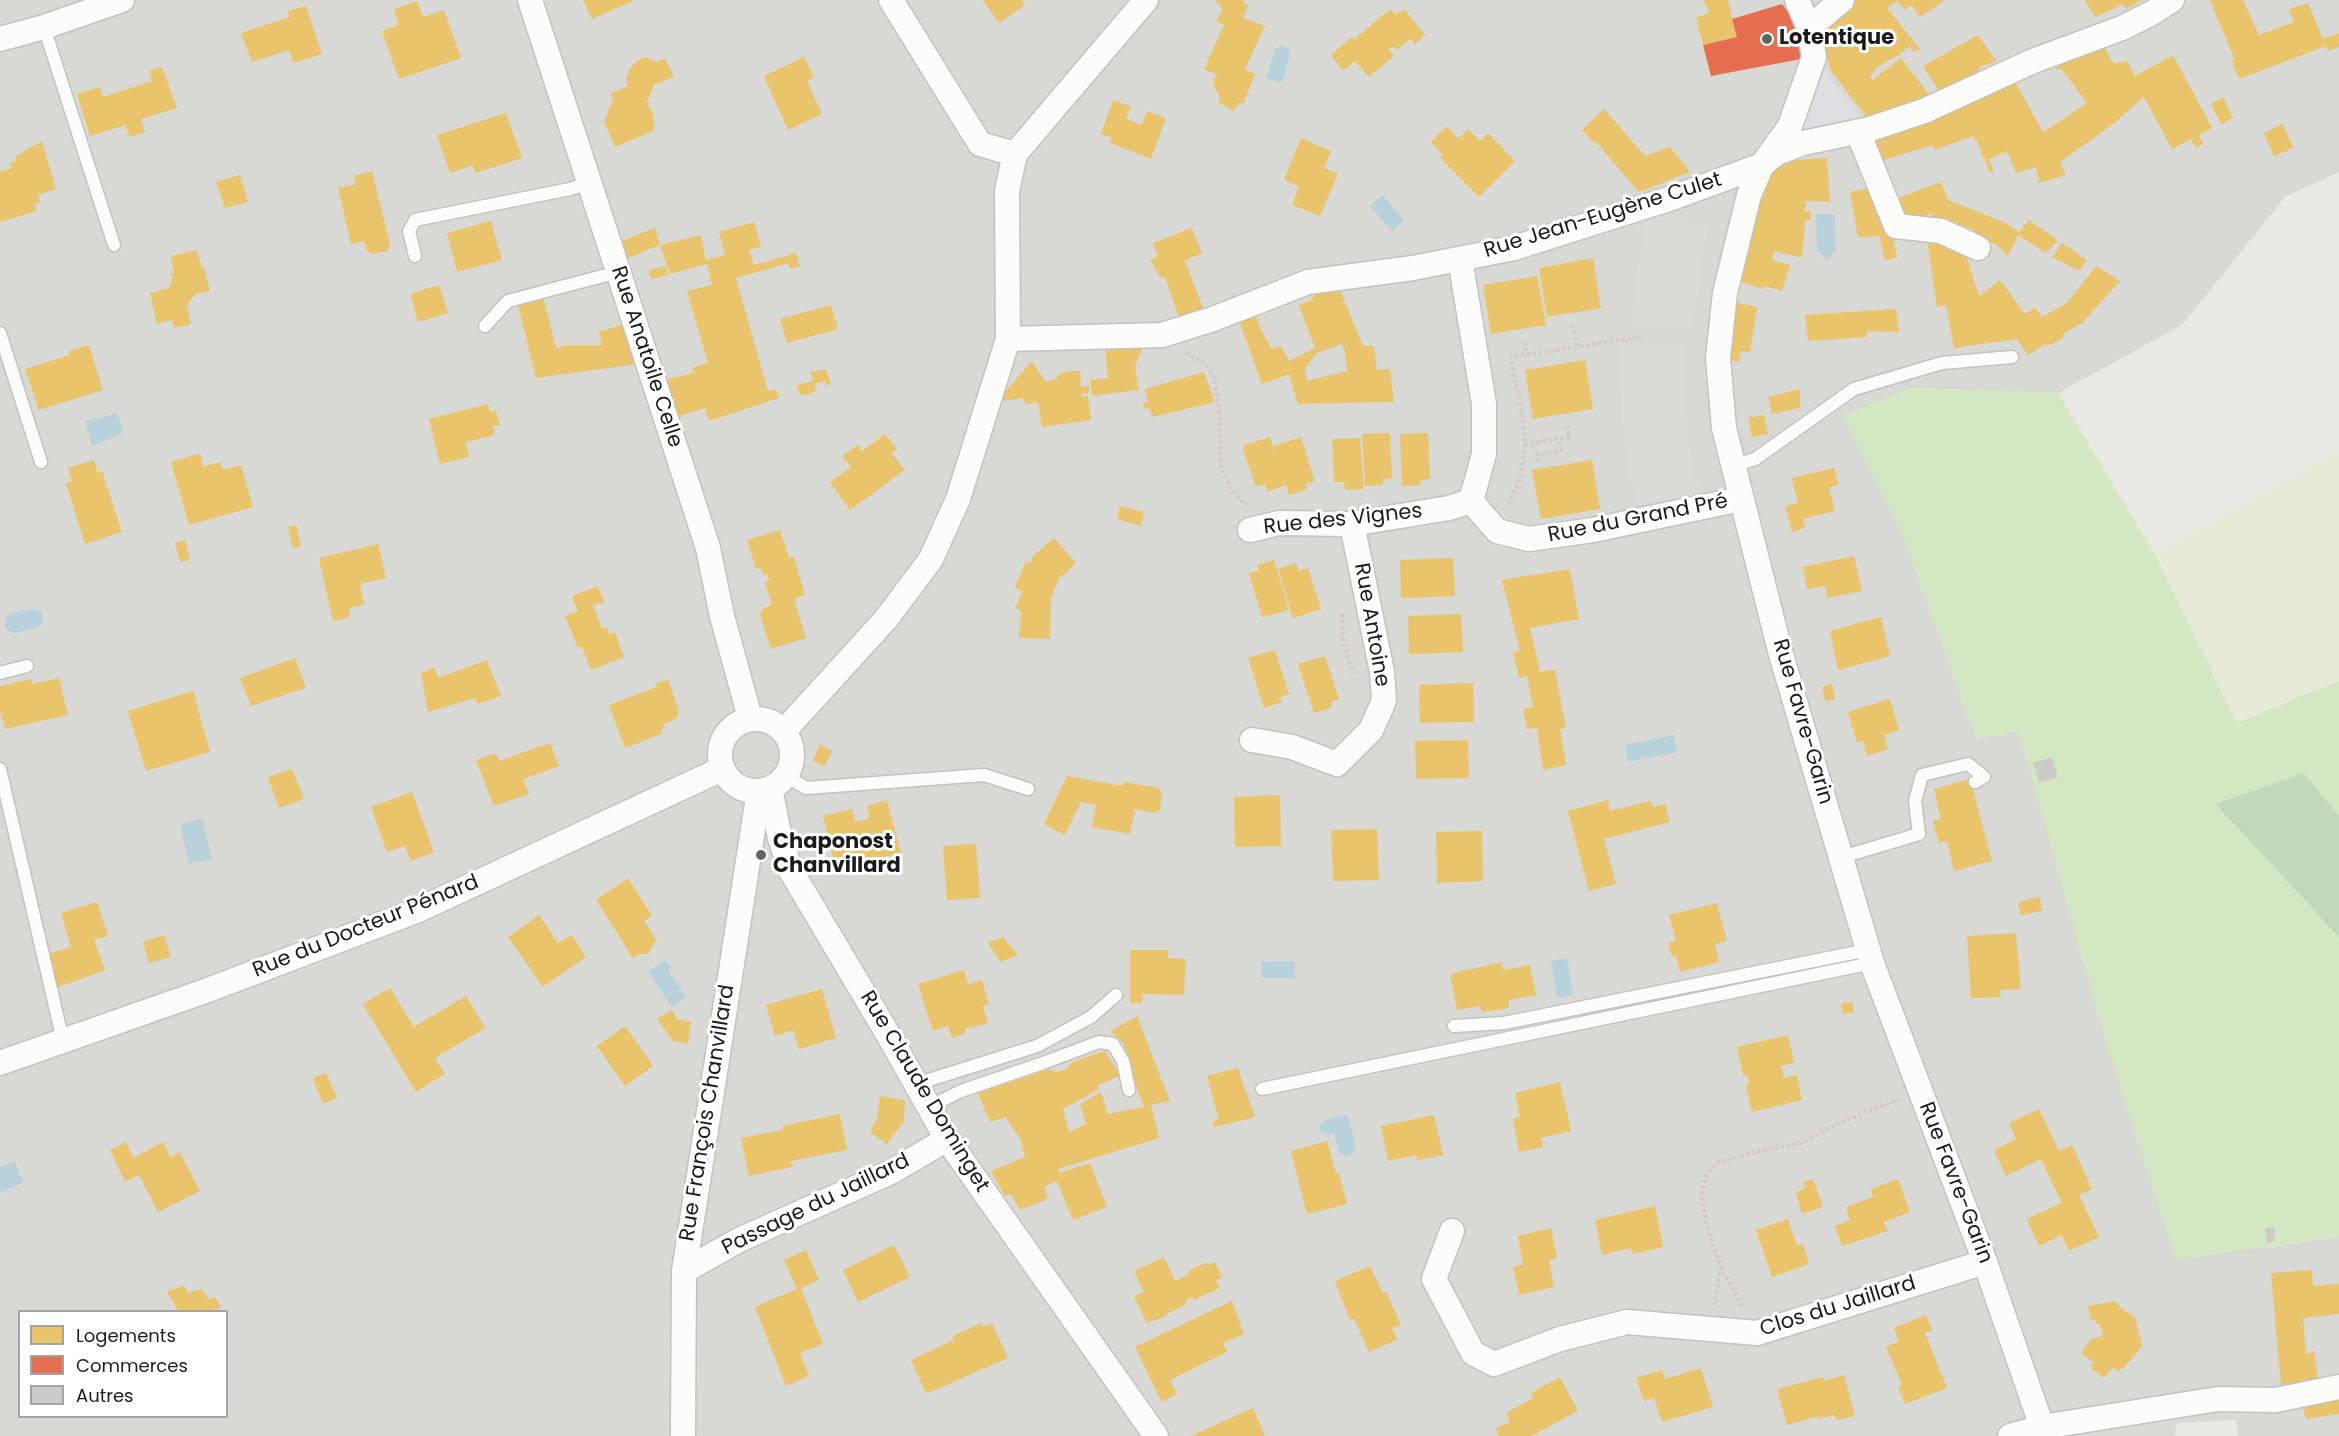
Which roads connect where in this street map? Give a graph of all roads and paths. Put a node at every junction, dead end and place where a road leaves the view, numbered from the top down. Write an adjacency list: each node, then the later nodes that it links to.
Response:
1 (122, 0): 8 (street)
2 (530, 0): 14 (street, Rue Anatoile Celle)
3 (891, 0): 12 (street)
4 (1146, 0): 12 (street)
5 (1797, 0): 9 (street, Rue Favre-Garin)
6 (1842, 0): 9 (street)
7 (2172, 0): 11 (street, Rue Jean-Eugène Culet)
8 (44, 27): 10 (street); 15 (lane)
9 (1809, 28): 13 (street, Rue Favre-Garin)
10 (0, 39)
11 (1858, 132): 13 (street, Rue Jean-Eugène Culet); 16 (street)
12 (1015, 154): 25 (street)
13 (1762, 165): 18 (street, Rue Jean-Eugène Culet); 35 (street, Rue Favre-Garin)
14 (590, 183): 17 (lane); 19 (street, Rue Anatoile Celle)
15 (114, 245)
16 (1978, 248)
17 (415, 256)
18 (1460, 259): 22 (street, Rue Jean-Eugène Culet); 36 (street)
19 (618, 272): 21 (lane); 44 (street, Rue Anatoile Celle)
20 (1573, 325): 27 (path)
21 (485, 326)
22 (1178, 330): 25 (street, Rue Jean-Eugène Culet); 39 (path)
23 (0, 333): 34 (lane)
24 (1641, 337): 27 (path)
25 (1008, 339): 45 (street)
26 (1525, 342): 28 (path)
27 (1576, 347): 28 (path)
28 (1526, 355): 32 (path)
29 (2012, 357): 35 (lane)
30 (1567, 426): 31 (path)
31 (1558, 439): 32 (path); 33 (path)
32 (1525, 444): 36 (path)
33 (1539, 461)
34 (40, 462)
35 (1734, 466): 37 (street, Rue Favre-Garin)
36 (1473, 495): 37 (street, Rue du Grand Pré); 38 (street, Rue des Vignes)
37 (1741, 499): 52 (street, Rue Favre-Garin)
38 (1352, 524): 39 (street, Rue des Vignes); 46 (street, Rue Antoine)
39 (1260, 528)
40 (1342, 609): 43 (path)
41 (27, 666): 42 (lane)
42 (0, 673)
43 (1355, 678)
44 (750, 718): 45 (street); 48 (street)
45 (784, 731): 50 (street)
46 (1252, 740)
47 (0, 769): 56 (lane)
48 (722, 769): 50 (street); 56 (street, Rue du Docteur Pénard)
49 (1975, 782): 52 (lane)
50 (772, 785): 51 (lane); 58 (street, Rue Claude Dominget); 67 (street, Rue François Chanvillard)
51 (1028, 789)
52 (1842, 857): 53 (street, Rue Favre-Garin)
53 (1870, 956): 55 (lane); 59 (lane); 61 (street, Rue Favre-Garin)
54 (1116, 995): 58 (lane)
55 (1454, 1026)
56 (63, 1041): 57 (street, Rue du Docteur Pénard)
57 (0, 1063)
58 (916, 1084): 62 (street, Rue Claude Dominget)
59 (1262, 1089)
60 (1129, 1090): 62 (lane)
61 (1920, 1091): 65 (street, Rue Favre-Garin); 66 (path)
62 (929, 1107): 63 (street, Rue Claude Dominget)
63 (947, 1139): 67 (street, Passage du Jaillard); 73 (street, Rue Claude Dominget)
64 (1452, 1231): 68 (street, Clos du Jaillard)
65 (1985, 1262): 69 (street, Clos du Jaillard); 71 (street, Rue Favre-Garin)
66 (1721, 1268): 68 (path); 69 (path)
67 (684, 1271): 72 (street, Rue François Chanvillard)
68 (1710, 1330): 69 (street, Clos du Jaillard)
69 (1757, 1333)
70 (2339, 1387): 71 (street)
71 (2042, 1431): 74 (street)
72 (683, 1436)
73 (1156, 1436)
74 (2010, 1436)

